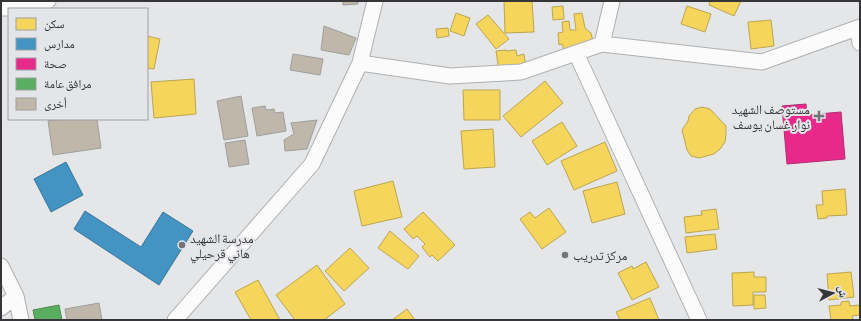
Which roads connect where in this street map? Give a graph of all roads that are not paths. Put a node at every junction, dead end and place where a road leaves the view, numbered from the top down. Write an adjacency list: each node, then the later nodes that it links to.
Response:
1 (48, 1): 4 (street)
2 (375, 1): 8 (street)
3 (612, 1): 6 (street)
4 (1, 8)
5 (859, 33): 6 (street)
6 (602, 44): 7 (street)
7 (576, 53): 8 (street); 14 (street)
8 (360, 63): 13 (street)
9 (1, 266): 10 (street)
10 (16, 296): 11 (street); 12 (street)
11 (1, 308)
12 (21, 320)
13 (175, 320)
14 (699, 320)

